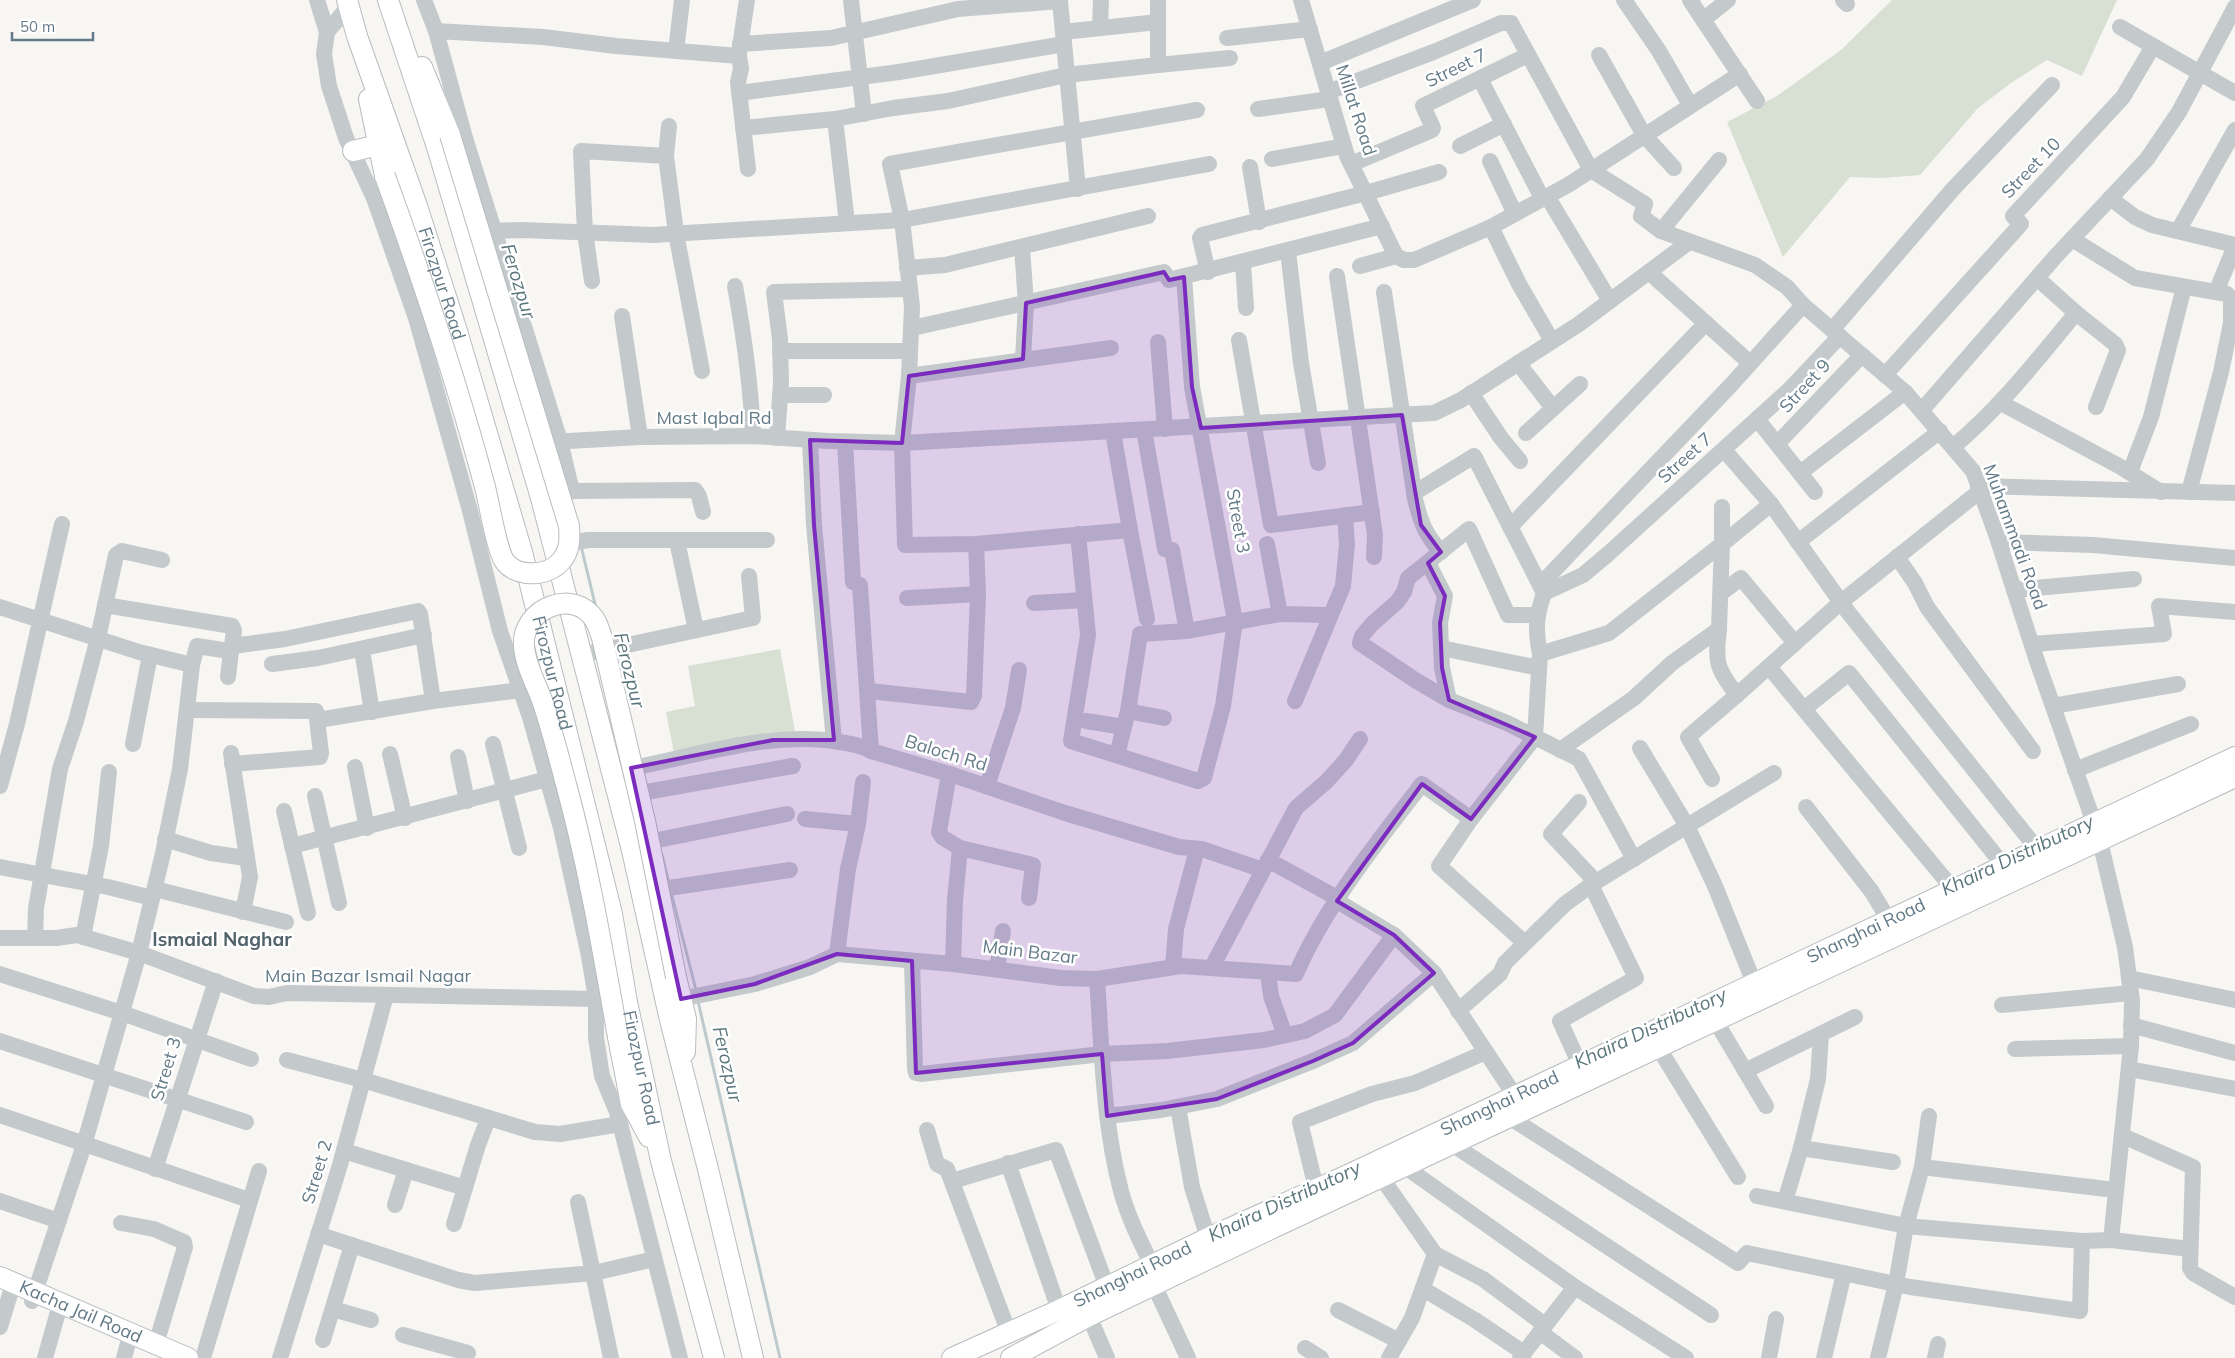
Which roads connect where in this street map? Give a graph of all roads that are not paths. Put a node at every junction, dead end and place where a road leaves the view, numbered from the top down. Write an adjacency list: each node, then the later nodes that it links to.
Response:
1 (317, 0): 22 (street)
2 (424, 0): 21 (street)
3 (682, 0): 29 (street)
4 (747, 0): 28 (street)
5 (851, 0): 23 (street)
6 (1101, 0): 18 (street)
7 (1158, 0): 17 (street)
8 (1301, 0): 20 (street, Millat Road)
9 (1473, 0): 33 (street)
10 (1624, 0): 45 (street)
11 (1690, 0): 16 (street)
12 (1728, 0): 16 (street)
13 (348, 3): 22 (street); 24 (main road, Firozpur Road)
14 (389, 3): 56 (main road, bridge); 87 (main road, Firozpur Road)
15 (2235, 7): 36 (street)
16 (1703, 20): 35 (street)
17 (1158, 22): 18 (street); 34 (street)
18 (1100, 28): 25 (street)
19 (2120, 28): 27 (street)
20 (1310, 29): 26 (street); 33 (street, Millat Road)
21 (436, 30): 29 (street); 82 (street)
22 (327, 32): 59 (street)
23 (855, 33): 25 (street); 28 (street); 38 (street)
24 (357, 36): 56 (main road); 385 (main road, Firozpur Road)
25 (1064, 38): 37 (street); 38 (street)
26 (1227, 38)
27 (2152, 48): 36 (street); 129 (street, Street 10)
28 (740, 50): 29 (street); 42 (street)
29 (676, 51)
30 (1599, 54): 55 (street)
31 (1528, 55): 39 (street, Street 7); 43 (street); 69 (street)
32 (1230, 58): 34 (street)
33 (1320, 63): 43 (street, Millat Road)
34 (1158, 65): 37 (street)
35 (1740, 74): 44 (street); 45 (street)
36 (2200, 74): 41 (street); 74 (street)
37 (1066, 75): 48 (street); 54 (street)
38 (859, 77): 42 (street); 48 (street)
39 (1480, 79): 50 (street); 65 (street, Street 7)
40 (2052, 85): 117 (street, Street 7)
41 (2235, 93)
42 (740, 94): 52 (street)
43 (1329, 95): 46 (street); 57 (street, Millat Road)
44 (1757, 101)
45 (1690, 105): 55 (street)
46 (1258, 109)
47 (1197, 110): 54 (street)
48 (864, 114): 49 (street)
49 (835, 119): 52 (street); 79 (street)
50 (1504, 124): 58 (street); 73 (street)
51 (670, 126): 60 (street)
52 (743, 128): 68 (street)
53 (2235, 130): 84 (street)
54 (1072, 133): 71 (street); 77 (street)
55 (1644, 135): 67 (street); 69 (street)
56 (378, 145): 59 (main road)
57 (1344, 146): 61 (street); 65 (street, Millat Road)
58 (1460, 146)
59 (353, 151): 235 (street)
60 (666, 156): 85 (street); 86 (street)
61 (1272, 159)
62 (1718, 160): 83 (street)
63 (1490, 161): 75 (street)
64 (1209, 164): 71 (street)
65 (1351, 164): 72 (street, Millat Road)
66 (1250, 167): 78 (street)
67 (1674, 168)
68 (748, 169)
69 (1590, 170): 73 (street); 83 (street, Muhammadi Road)
70 (1439, 172): 72 (street)
71 (1078, 189): 77 (street)
72 (1366, 193): 78 (street); 80 (street, Millat Road)
73 (1545, 197): 75 (street); 108 (street)
74 (2110, 198): 84 (street); 88 (street)
75 (1515, 214): 81 (street)
76 (1148, 216): 91 (street)
77 (902, 220): 79 (street); 96 (street)
78 (1259, 222): 97 (street)
79 (847, 223): 86 (street)
80 (1382, 226): 92 (street); 93 (street, Millat Road)
81 (1491, 227): 93 (street); 119 (street)
82 (494, 231): 85 (street); 87 (street); 155 (street)
83 (1661, 231): 89 (street, Muhammadi Road)
84 (2178, 231): 90 (street)
85 (585, 232): 86 (street); 102 (street)
86 (676, 233): 128 (street)
87 (462, 238): 157 (main road, Firozpur Road)
88 (2072, 239): 101 (street); 104 (street)
89 (1689, 242): 98 (street, Mast Iqbal Rd); 110 (street, Muhammadi Road)
90 (2235, 245): 107 (street)
91 (1022, 248): 96 (street); 109 (street)
92 (1288, 251): 94 (street); 143 (street)
93 (1396, 256): 95 (street)
94 (1243, 262): 97 (street); 111 (street)
95 (1360, 266)
96 (908, 268): 105 (street)
97 (1208, 272): 100 (street)
98 (1649, 272): 108 (street, Mast Iqbal Rd); 115 (street)
99 (1337, 276): 141 (street)
100 (1184, 277): 109 (street); 145 (street, Street 3)
101 (2037, 278): 112 (street); 139 (street)
102 (592, 281)
103 (735, 286): 151 (street)
104 (2184, 287): 107 (street); 164 (street)
105 (910, 289): 116 (street); 122 (street)
106 (1384, 292): 140 (street)
107 (2216, 292): 114 (street)
108 (1610, 301): 119 (street, Mast Iqbal Rd)
109 (1026, 303): 116 (street); 125 (street)
110 (1803, 304): 117 (street, Muhammadi Road); 127 (street)
111 (1246, 308)
112 (2076, 313): 136 (street); 138 (street)
113 (622, 316): 152 (street)
114 (2233, 323): 170 (street)
115 (1706, 324): 127 (street); 180 (street)
116 (912, 328): 123 (street)
117 (1836, 333): 124 (street, Muhammadi Road); 142 (street, Street 7)
118 (1239, 340): 144 (street)
119 (1552, 341): 126 (street, Mast Iqbal Rd)
120 (1158, 342): 146 (street)
121 (1111, 348): 125 (street)
122 (780, 351): 123 (street); 134 (street)
123 (910, 351): 130 (street)
124 (1862, 355): 129 (street, Muhammadi Road); 159 (street, Street 9)
125 (1023, 359): 130 (street)
126 (1518, 363): 133 (street, Mast Iqbal Rd); 137 (street)
127 (1750, 363): 199 (street)
128 (702, 371)
129 (1885, 374): 132 (street, Muhammadi Road)
130 (909, 376): 158 (street)
131 (1580, 384): 137 (street)
132 (1905, 392): 139 (street, Muhammadi Road); 165 (street)
133 (1471, 393): 140 (street, Mast Iqbal Rd); 162 (street)
134 (780, 395): 135 (street); 153 (street)
135 (824, 395)
136 (2001, 403): 160 (street); 164 (street)
137 (1553, 408): 150 (street)
138 (2096, 408)
139 (1922, 410): 149 (street, Muhammadi Road)
140 (1402, 415): 141 (street, Mast Iqbal Rd); 171 (street)
141 (1356, 418): 143 (street, Mast Iqbal Rd); 177 (street)
142 (1757, 419): 159 (street); 161 (street, Street 7)
143 (1312, 421): 144 (street, Mast Iqbal Rd); 163 (street)
144 (1254, 424): 145 (street, Mast Iqbal Rd); 178 (street)
145 (1201, 428): 146 (street, Mast Iqbal Rd); 215 (street, Street 3)
146 (1165, 429): 147 (street, Mast Iqbal Rd)
147 (1144, 430): 148 (street, Mast Iqbal Rd); 218 (street)
148 (1113, 432): 158 (street, Mast Iqbal Rd); 181 (street)
149 (1940, 432): 160 (street, Muhammadi Road); 185 (street)
150 (1526, 434)
151 (753, 436): 152 (street, Mast Iqbal Rd); 153 (street, Mast Iqbal Rd)
152 (640, 437): 155 (street, Mast Iqbal Rd)
153 (777, 438): 154 (street, Mast Iqbal Rd)
154 (810, 440): 156 (street, Mast Iqbal Rd); 253 (street)
155 (560, 441): 157 (street, Mast Iqbal Rd); 167 (street)
156 (846, 442): 158 (street, Mast Iqbal Rd); 236 (street)
157 (525, 443): 173 (main road, Firozpur Road)
158 (902, 443): 187 (street)
159 (1777, 444): 165 (street)
160 (1953, 447): 166 (street, Muhammadi Road)
161 (1724, 450): 174 (street); 199 (street, Street 7)
162 (1520, 460)
163 (1318, 463)
164 (2130, 472): 169 (street)
165 (1800, 473): 168 (street)
166 (1979, 488): 169 (street); 186 (street, Muhammadi Road); 193 (street)
167 (572, 491): 173 (street); 176 (street)
168 (1815, 492)
169 (2161, 492): 170 (street)
170 (2188, 492): 172 (street)
171 (1414, 493): 180 (street); 191 (street)
172 (2235, 493)
173 (541, 498): 190 (main road, Firozpur Road)
174 (1771, 504): 185 (street); 189 (street)
175 (1722, 507): 189 (street)
176 (702, 512)
177 (1372, 512): 178 (street); 192 (street)
178 (1345, 515): 211 (street)
179 (62, 524): 214 (street)
180 (1510, 527): 199 (street)
181 (1130, 530): 182 (street); 213 (street)
182 (1078, 534): 187 (street); 204 (street)
183 (766, 540): 184 (street)
184 (677, 541): 190 (street); 217 (street)
185 (1798, 542): 205 (street)
186 (1999, 542): 194 (street); 200 (street, Muhammadi Road)
187 (976, 544): 202 (street)
188 (1267, 544): 210 (street)
189 (1722, 544): 201 (street); 228 (street)
190 (552, 546): 227 (main road, Firozpur Road)
191 (1441, 552): 196 (street); 212 (street)
192 (1374, 557)
193 (1897, 557): 205 (street); 259 (street)
194 (2235, 558)
195 (162, 560): 207 (street)
196 (1428, 563): 223 (street); 238 (street)
197 (749, 576): 217 (street)
198 (2134, 579): 200 (street)
199 (1542, 589): 212 (street)
200 (2014, 590): 222 (street, Muhammadi Road)
201 (1720, 593): 216 (street); 221 (street)
202 (978, 594): 203 (street); 236 (street)
203 (907, 598)
204 (1084, 600): 206 (street); 261 (street, Street 3)
205 (1841, 602): 221 (street); 299 (street)
206 (1034, 603)
207 (105, 605): 220 (street); 224 (street)
208 (0, 607): 214 (street)
209 (2235, 612): 222 (street)
210 (1280, 614): 211 (street); 215 (street)
211 (1330, 615): 240 (street)
212 (1537, 615): 228 (street)
213 (1147, 619)
214 (42, 620): 220 (street); 250 (street)
215 (1235, 621): 218 (street); 261 (street, Street 3)
216 (1719, 629): 237 (street); 257 (street)
217 (696, 630): 227 (street)
218 (1187, 631): 246 (street)
219 (424, 635): 224 (street); 225 (street); 239 (street)
220 (98, 638): 226 (street); 306 (street)
221 (1795, 643): 231 (street)
222 (2032, 644): 241 (street, Muhammadi Road)
223 (1441, 648): 228 (street); 238 (street)
224 (231, 649): 230 (street); 233 (street)
225 (362, 650): 229 (street); 244 (street)
226 (150, 655): 230 (street); 254 (street)
227 (581, 655): 268 (main road, Firozpur Road)
228 (1540, 661): 251 (street)
229 (272, 664)
230 (192, 665): 243 (street)
231 (1769, 666): 237 (street); 242 (street)
232 (1019, 670): 276 (street)
233 (228, 677)
234 (2178, 684): 241 (street)
235 (521, 690): 239 (street); 272 (street)
236 (868, 692): 258 (street)
237 (1737, 695): 273 (street)
238 (1450, 700): 251 (street)
239 (433, 701): 244 (street)
240 (1295, 701)
241 (2053, 706): 266 (street, Muhammadi Road)
242 (1804, 709): 303 (street); 309 (street)
243 (187, 710): 247 (street); 292 (street)
244 (372, 712): 247 (street)
245 (1164, 718): 246 (street)
246 (1126, 719): 248 (street); 261 (street)
247 (318, 720): 300 (street)
248 (1086, 721)
249 (2190, 724): 266 (street)
250 (7, 733): 275 (street)
251 (1535, 737): 257 (street); 287 (street)
252 (1360, 739): 302 (street)
253 (834, 741): 258 (street, Baloch Rd); 268 (street, Baloch Rd)
254 (133, 744)
255 (493, 744): 277 (street)
256 (1640, 748): 289 (street)
257 (1560, 750): 301 (street)
258 (872, 751): 270 (street, Baloch Rd)
259 (2033, 751)
260 (390, 754): 285 (street)
261 (1117, 754)
262 (458, 757): 280 (street)
263 (2235, 757): 291 (main road, Shanghai Road)
264 (793, 766): 279 (street)
265 (355, 767): 290 (street)
266 (2075, 770): 291 (street, Muhammadi Road)
267 (109, 772): 308 (street)
268 (612, 772): 279 (main road, Firozpur Road)
269 (1774, 773): 289 (street)
270 (949, 774): 276 (street, Baloch Rd); 297 (street)
271 (2235, 777): 291 (main road, Shanghai Road)
272 (547, 779): 277 (street); 340 (street)
273 (1712, 779)
274 (863, 782): 288 (street)
275 (0, 786)
276 (987, 786): 298 (street, Baloch Rd)
277 (505, 791): 280 (street); 296 (street)
278 (315, 796): 293 (street)
279 (619, 799): 295 (main road, Firozpur Road)
280 (468, 801): 285 (street)
281 (1579, 802): 307 (street)
282 (1806, 807): 317 (street)
283 (284, 811): 294 (street)
284 (787, 814): 295 (street)
285 (405, 818): 290 (street)
286 (805, 818): 288 (street)
287 (1471, 820): 313 (street); 324 (street)
288 (858, 824): 326 (street)
289 (1687, 826): 301 (street); 337 (street)
290 (367, 828): 293 (street)
291 (2097, 833): 299 (main road, Shanghai Road); 338 (street, Muhammadi Road); 347 (main road, Shanghai Road)
292 (165, 839): 300 (street); 311 (street)
293 (324, 839): 294 (street); 314 (street)
294 (292, 846): 316 (street)
295 (631, 846): 310 (main road, Firozpur Road)
296 (519, 848)
297 (960, 848): 312 (street); 328 (street)
298 (1197, 849): 302 (street, Baloch Rd); 330 (street)
299 (2038, 850): 303 (main road, Shanghai Road)
300 (246, 858): 315 (street)
301 (1634, 859): 307 (street)
302 (1265, 865): 313 (street, Baloch Rd); 329 (street)
303 (2004, 866): 309 (main road, Shanghai Road)
304 (0, 867): 306 (street)
305 (790, 870): 310 (street)
306 (43, 876): 308 (street); 323 (street)
307 (1593, 884): 324 (street); 361 (street)
308 (94, 885): 311 (street); 321 (street)
309 (1952, 889): 317 (main road, Shanghai Road)
310 (642, 892): 365 (main road, Firozpur Road)
311 (153, 894): 315 (street); 325 (street)
312 (1029, 898)
313 (1338, 900): 320 (street, Baloch Rd); 332 (street, Main Bazar)
314 (339, 903)
315 (243, 912): 318 (street)
316 (308, 913)
317 (1888, 919): 337 (main road, Shanghai Road)
318 (286, 922)
319 (1003, 931): 331 (street)
320 (1394, 935): 333 (street, Baloch Rd); 350 (street)
321 (83, 937): 323 (street, Main Bazar Ismail Nagar); 325 (street, Main Bazar Ismail Nagar)
322 (0, 938): 323 (street, Main Bazar Ismail Nagar)
323 (35, 938)
324 (1525, 943): 344 (street)
325 (139, 953): 336 (street, Main Bazar Ismail Nagar); 345 (street)
326 (838, 954): 327 (street, Main Bazar); 341 (street)
327 (912, 961): 328 (street, Main Bazar); 358 (street)
328 (953, 964): 331 (street, Main Bazar)
329 (1212, 966): 330 (street, Main Bazar); 332 (street, Main Bazar)
330 (1173, 967): 335 (street, Main Bazar)
331 (997, 969): 335 (street, Main Bazar)
332 (1268, 972): 350 (street)
333 (1434, 973): 344 (street, Baloch Rd); 371 (street)
334 (0, 974): 345 (street)
335 (1097, 979): 358 (street)
336 (216, 981): 339 (street, Main Bazar Ismail Nagar); 351 (street, Street 3)
337 (1754, 983): 361 (main road, Shanghai Road)
338 (2130, 986): 342 (street); 343 (street); 348 (street, Muhammadi Road)
339 (386, 995): 340 (street, Main Bazar Ismail Nagar); 366 (street, Street 2)
340 (596, 999): 378 (street)
341 (681, 999): 365 (main road); 385 (main road, bridge)
342 (2235, 1000)
343 (2002, 1006)
344 (1458, 1011): 356 (street, Baloch Rd)
345 (122, 1013): 351 (street); 364 (street)
346 (1854, 1017): 349 (street)
347 (1714, 1020): 354 (main road, Shanghai Road); 363 (street)
348 (2131, 1025): 353 (street, Muhammadi Road); 357 (street)
349 (1822, 1034): 363 (street); 383 (street)
350 (1284, 1035): 358 (street)
351 (196, 1040): 359 (street); 369 (street, Street 3)
352 (0, 1041): 364 (street)
353 (2132, 1046): 355 (street); 362 (street, Muhammadi Road)
354 (1658, 1047): 374 (main road, Shanghai Road); 394 (street)
355 (2015, 1049)
356 (1486, 1052): 368 (street, Baloch Rd); 397 (street)
357 (2235, 1053)
358 (1102, 1054): 373 (street)
359 (251, 1059)
360 (287, 1060): 366 (street)
361 (1580, 1065): 368 (main road, Shanghai Road)
362 (2129, 1069): 367 (street); 380 (street, Muhammadi Road)
363 (1745, 1071): 370 (street)
364 (104, 1075): 369 (street); 382 (street)
365 (684, 1076): 455 (main road, Firozpur Road)
366 (364, 1080): 376 (street); 384 (street, Street 2)
367 (2235, 1089)
368 (1515, 1096): 397 (main road, Shanghai Road)
369 (178, 1101): 377 (street); 390 (street, Street 3)
370 (1766, 1106)
371 (1178, 1107): 373 (street); 410 (street)
372 (0, 1116): 382 (street)
373 (1108, 1116): 417 (street)
374 (1509, 1116): 381 (main road, Shanghai Road); 419 (street)
375 (1929, 1116): 389 (street)
376 (488, 1119): 378 (street); 396 (street)
377 (246, 1122)
378 (620, 1124): 416 (street)
379 (927, 1130): 395 (street)
380 (2123, 1136): 398 (street, Muhammadi Road); 414 (street)
381 (1452, 1144): 388 (main road, Shanghai Road); 432 (street)
382 (84, 1145): 390 (street); 405 (street)
383 (1801, 1148): 386 (street); 402 (street)
384 (344, 1151): 391 (street); 409 (street, Street 2)
385 (661, 1161): 454 (main road, Firozpur Road)
386 (1893, 1162)
387 (1008, 1163): 395 (street); 423 (street); 429 (street)
388 (1404, 1166): 393 (main road, Shanghai Road); 424 (street)
389 (1922, 1167): 398 (street); 408 (street)
390 (156, 1169): 401 (street)
391 (406, 1170): 396 (street); 404 (street)
392 (259, 1171): 401 (street)
393 (1380, 1177): 415 (street); 422 (main road, Shanghai Road)
394 (1738, 1177)
395 (952, 1181): 438 (street)
396 (465, 1188): 407 (street)
397 (1316, 1188): 410 (main road, Shanghai Road)
398 (2115, 1190): 411 (street, Muhammadi Road)
399 (1757, 1196): 402 (street)
400 (0, 1200): 405 (street)
401 (249, 1200): 450 (street)
402 (1785, 1201): 408 (street)
403 (578, 1202): 418 (street)
404 (395, 1205)
405 (60, 1221): 426 (street)
406 (121, 1223): 443 (street)
407 (454, 1224)
408 (1906, 1226): 412 (street); 420 (street)
409 (318, 1234): 413 (street); 451 (street, Street 2)
410 (1208, 1238): 417 (main road, Shanghai Road)
411 (2111, 1240): 412 (street); 414 (street)
412 (2082, 1241): 420 (street)
413 (352, 1244): 418 (street); 428 (street)
414 (2190, 1249): 427 (street)
415 (1435, 1254): 425 (street); 437 (street)
416 (654, 1259): 418 (street); 453 (street)
417 (1152, 1265): 423 (main road, Shanghai Road)
418 (594, 1273): 452 (street)
419 (1844, 1273): 420 (street); 464 (street)
420 (1896, 1284): 465 (street)
421 (4, 1285): 426 (main road, Kacha Jail Road); 436 (street)
422 (1154, 1285): 433 (main road, Shanghai Road); 459 (street)
423 (1107, 1287): 429 (main road, Shanghai Road)
424 (1575, 1288): 437 (street); 462 (street)
425 (1423, 1289): 445 (street); 447 (street)
426 (34, 1297): 431 (main road); 443 (main road, Kacha Jail Road)
427 (2235, 1297)
428 (333, 1308): 435 (street); 440 (street)
429 (1059, 1310): 438 (main road, Shanghai Road)
430 (1338, 1310): 445 (street)
431 (58, 1312): 442 (main road); 448 (street)
432 (1711, 1315)
433 (1089, 1316): 457 (main road, Shanghai Road); 458 (street)
434 (1776, 1319): 463 (street)
435 (371, 1320)
436 (0, 1327)
437 (1543, 1329): 447 (street); 461 (street)
438 (1009, 1333): 456 (main road, Shanghai Road)
439 (403, 1335): 444 (street)
440 (323, 1340)
441 (1305, 1348): 460 (street)
442 (126, 1351): 443 (main road)
443 (158, 1351): 449 (main road, Kacha Jail Road)
444 (430, 1351): 446 (street)
445 (1395, 1352)
446 (468, 1353)
447 (1522, 1355)
448 (45, 1358)
449 (188, 1358)
450 (203, 1358)
451 (280, 1358)
452 (611, 1358)
453 (680, 1358)
454 (714, 1358)
455 (753, 1358)
456 (952, 1358)
457 (1011, 1358)
458 (1107, 1358)
459 (1188, 1358)
460 (1321, 1358)
461 (1575, 1358)
462 (1686, 1358)
463 (1769, 1358)
464 (1824, 1358)
465 (1878, 1358)

